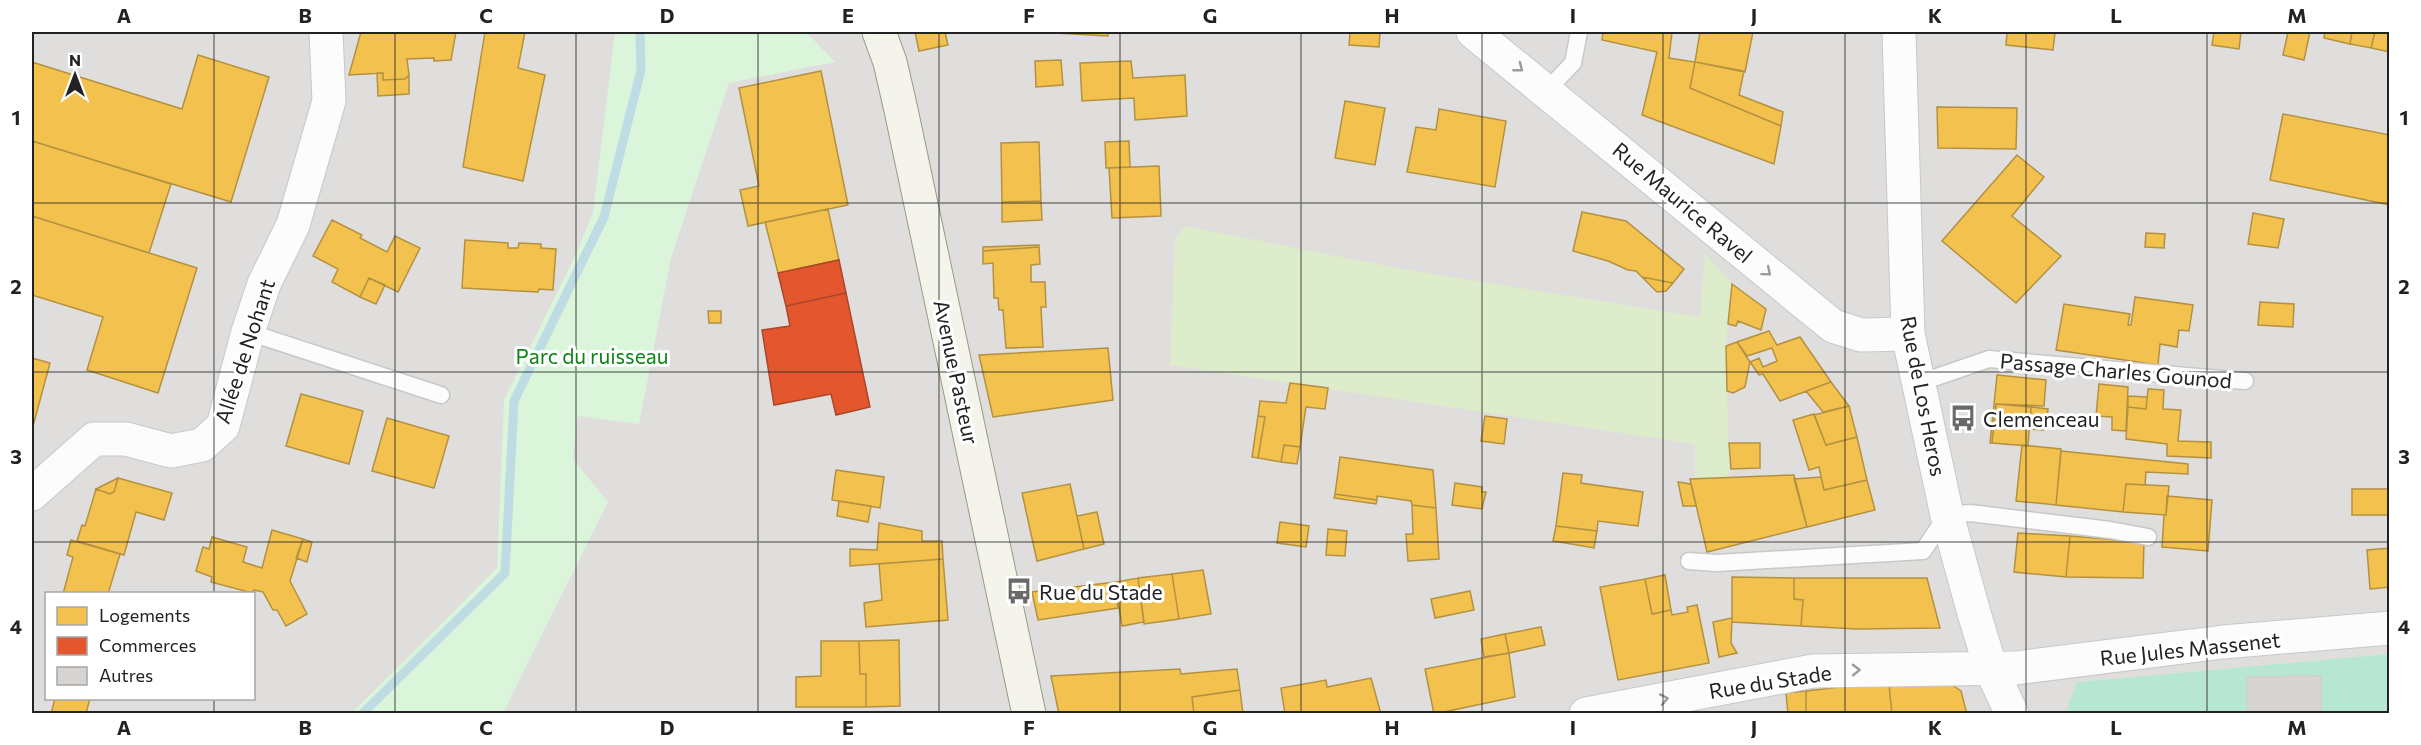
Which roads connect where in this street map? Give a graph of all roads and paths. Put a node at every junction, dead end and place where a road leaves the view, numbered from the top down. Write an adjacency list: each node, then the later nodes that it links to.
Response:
1 (326, 32): 7 (street, Allée de Nohant)
2 (879, 32): 18 (main road, Avenue Pasteur)
3 (1473, 32): 6 (street, Rue Maurice Ravel, one-way to 6)
4 (1579, 32): 6 (lane)
5 (1899, 32): 8 (street, Rue de Los Heros)
6 (1547, 90): 8 (street, Rue Maurice Ravel, one-way to 8)
7 (248, 332): 11 (lane); 12 (street, Allée de Nohant)
8 (1908, 334): 10 (street, Rue de Los Heros)
9 (2245, 381): 10 (lane, Passage Charles Gounod)
10 (1919, 383): 13 (street, Rue de Los Heros)
11 (441, 395)
12 (32, 494)
13 (1947, 515): 14 (lane); 15 (lane); 17 (street, Rue de Los Heros)
14 (2148, 537)
15 (1689, 561)
16 (2390, 628): 17 (street, Rue Jules Massenet)
17 (1991, 669): 19 (street, Rue du Stade, one-way to 17); 20 (street, Rue de Los Heros)
18 (1029, 714)
19 (1586, 714)
20 (2012, 714)

